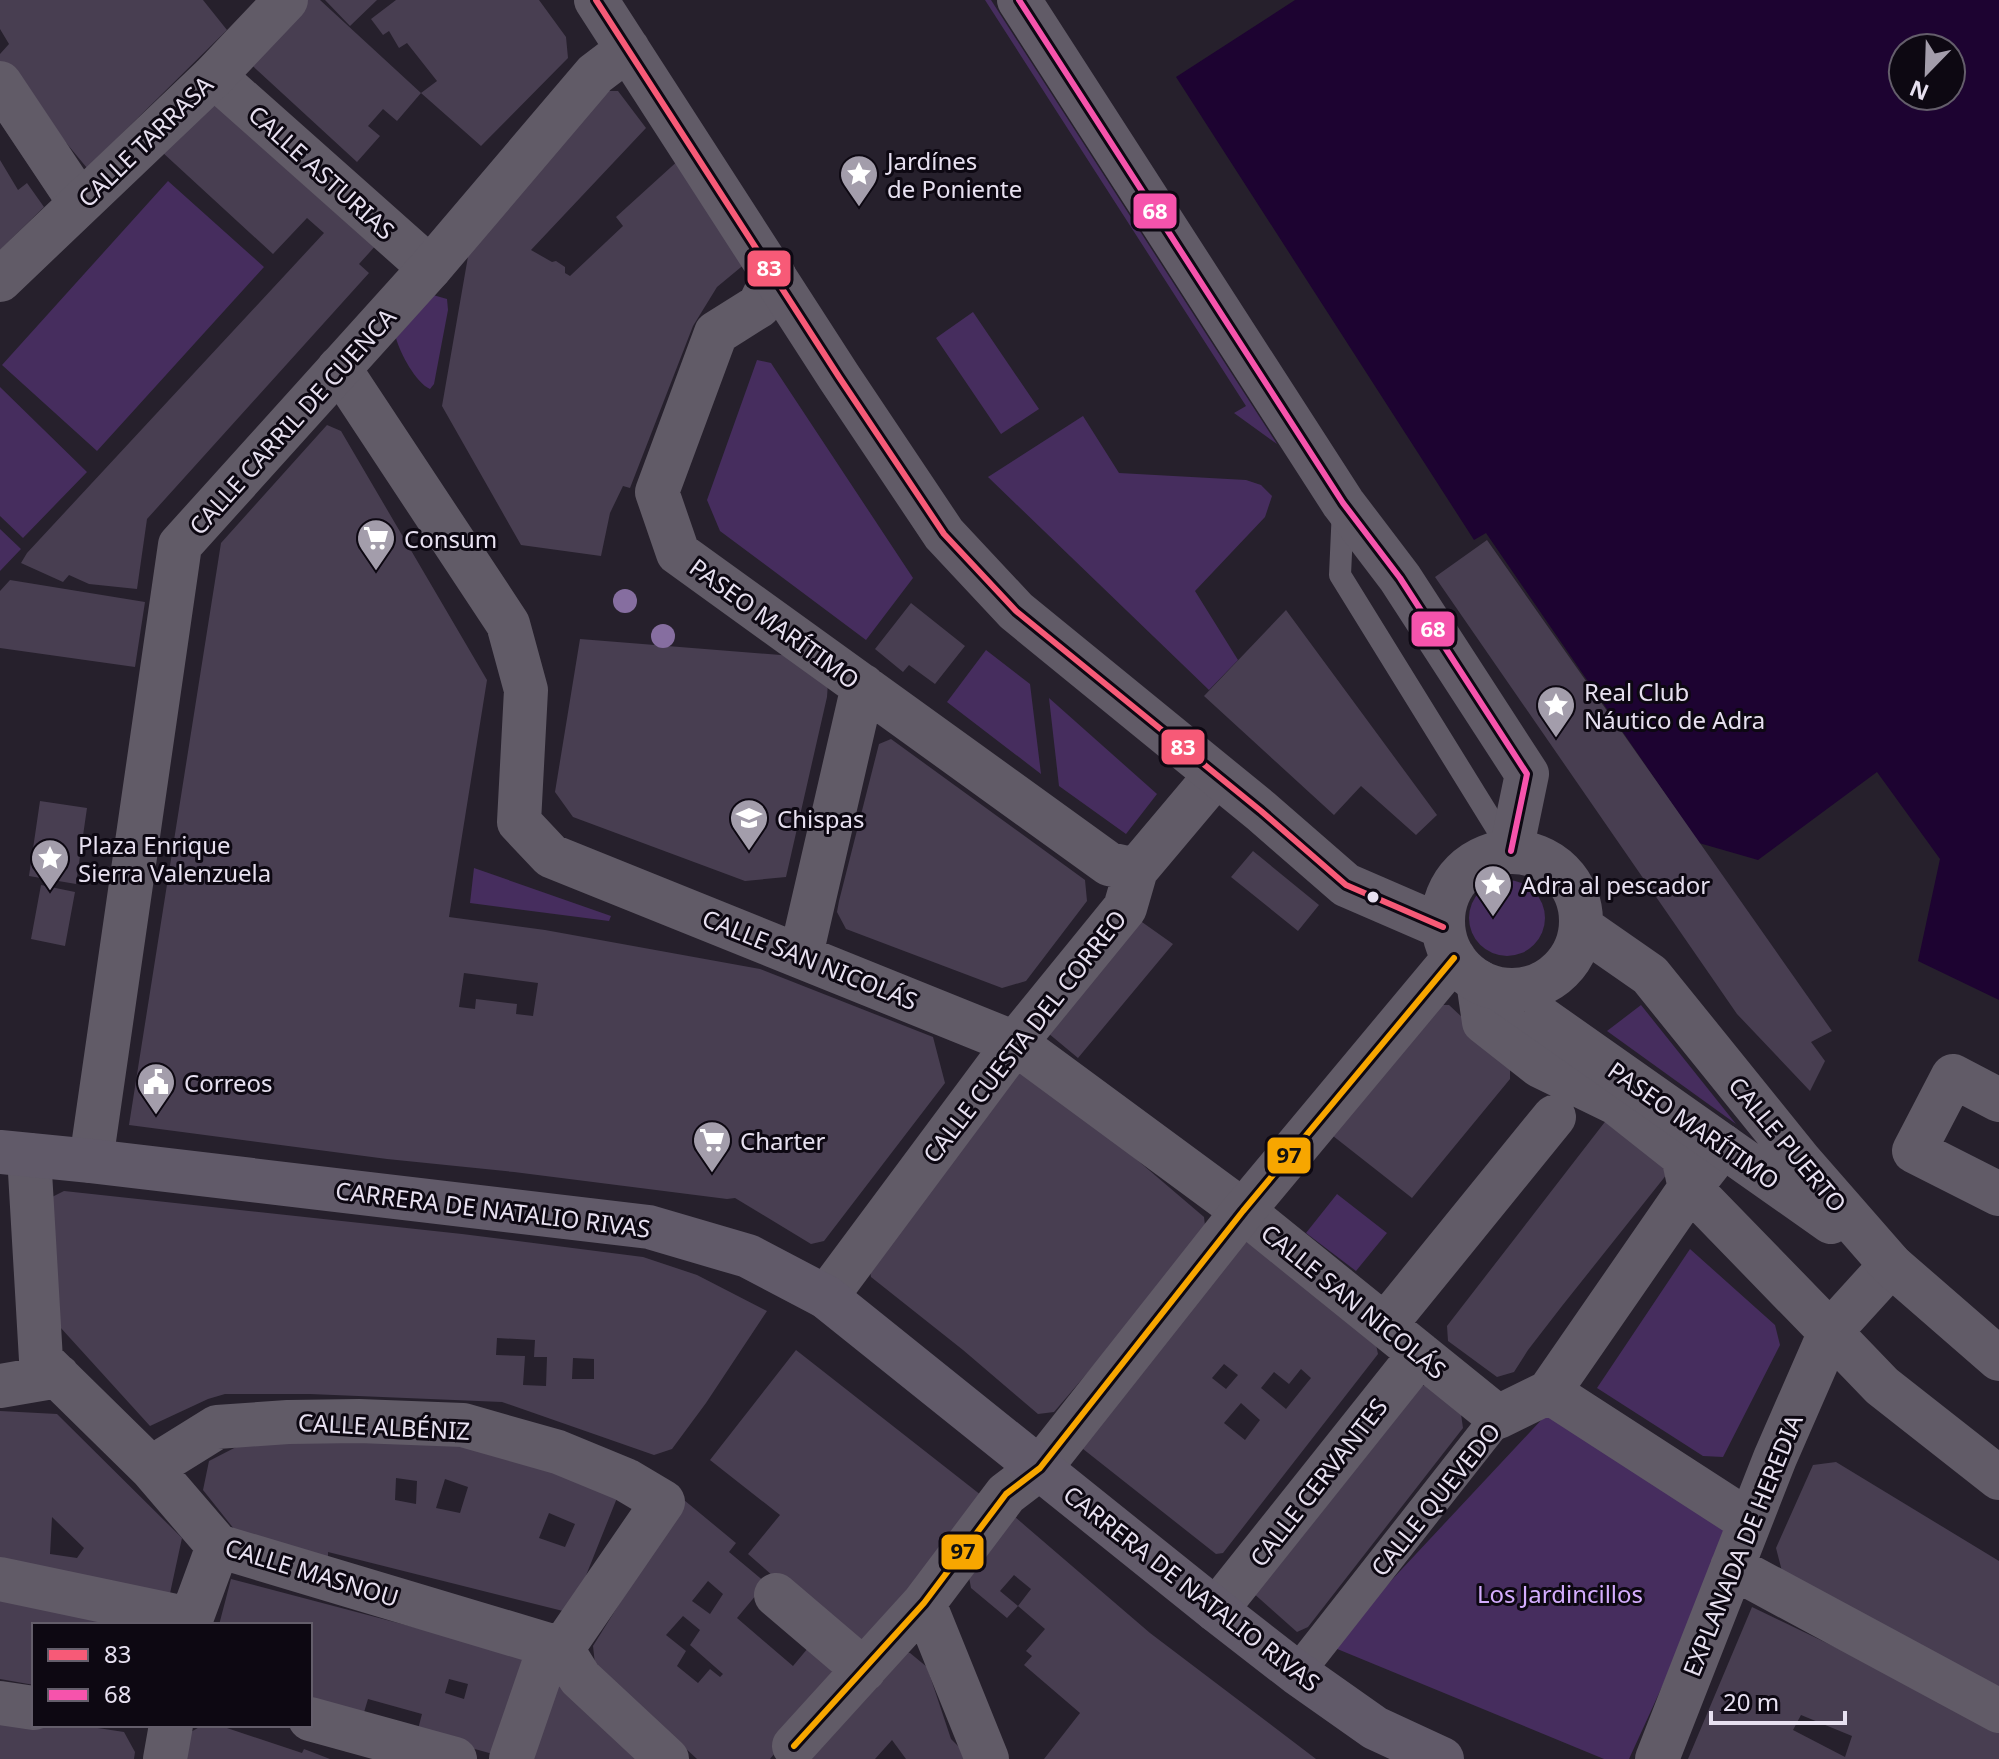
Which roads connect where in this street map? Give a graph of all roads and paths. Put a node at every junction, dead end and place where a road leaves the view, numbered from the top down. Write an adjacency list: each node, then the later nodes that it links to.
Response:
1 (596, 0): 4 (street, PASEO MARÍTIMO)
2 (1019, 0): 14 (street)
3 (276, 4): 5 (street, CALLE TARRASA)
4 (628, 49): 8 (street, CALLE CARRIL DE CUENCA); 9 (street, PASEO MARÍTIMO)
5 (214, 76): 7 (street, CALLE TARRASA); 8 (street, CALLE ASTURIAS)
6 (0, 83): 7 (street)
7 (80, 203): 10 (street, CALLE TARRASA)
8 (430, 268): 11 (street, CALLE CARRIL DE CUENCA)
9 (774, 275): 12 (street, PASEO MARÍTIMO); 13 (street, PASEO MARÍTIMO)
10 (0, 280)
11 (339, 368): 17 (street, CALLE SAN NICOLÁS); 24 (street, CALLE CARRIL DE CUENCA)
12 (863, 686): 15 (street, PASEO MARÍTIMO); 17 (street)
13 (1216, 775): 15 (street, CALLE CUESTA DEL CORREO); 18 (street, PASEO MARÍTIMO)
14 (1511, 851): 16 (street); 18 (street)
15 (1136, 870): 19 (street, CALLE CUESTA DEL CORREO)
16 (1581, 927): 18 (street); 28 (street, CALLE PUERTO)
17 (801, 955): 19 (street, CALLE SAN NICOLÁS)
18 (1469, 964): 22 (street, PASEO MARÍTIMO); 25 (street); 27 (street)
19 (1015, 1043): 27 (street, CALLE SAN NICOLÁS); 29 (street, CALLE CUESTA DEL CORREO)
20 (1999, 1100): 26 (street)
21 (1554, 1117): 30 (street)
22 (1723, 1146): 25 (street, CALLE QUEVEDO); 28 (street, PASEO MARÍTIMO)
23 (14, 1153): 24 (highway, CARRERA DE NATALIO RIVAS); 34 (street, CALLE MASNOU)
24 (91, 1161): 29 (highway, CARRERA DE NATALIO RIVAS)
25 (1690, 1188): 31 (street); 36 (street, CALLE QUEVEDO)
26 (1999, 1194)
27 (1243, 1211): 30 (street, CALLE SAN NICOLÁS); 39 (street)
28 (1891, 1265): 31 (street); 33 (street, CALLE PUERTO)
29 (826, 1297): 39 (highway, CARRERA DE NATALIO RIVAS)
30 (1385, 1325): 32 (street, CALLE SAN NICOLÁS)
31 (1830, 1332): 40 (street); 41 (street, EXPLANADA DE HEREDIA)
32 (1420, 1354): 37 (street, CALLE SAN NICOLÁS); 47 (street, CALLE CERVANTES)
33 (1999, 1359)
34 (58, 1376): 35 (street); 38 (street, CALLE MASNOU)
35 (0, 1386)
36 (1549, 1392): 37 (street, CALLE QUEVEDO); 41 (street)
37 (1498, 1417): 51 (street, CALLE QUEVEDO)
38 (151, 1468): 42 (street, CALLE MASNOU); 49 (street, CALLE ALBÉNIZ)
39 (1040, 1468): 46 (street); 47 (highway, CARRERA DE NATALIO RIVAS)
40 (1999, 1478)
41 (1750, 1522): 43 (street, EXPLANADA DE HEREDIA)
42 (218, 1546): 48 (street); 49 (street, CALLE MASNOU)
43 (1732, 1567): 54 (street); 62 (street, EXPLANADA DE HEREDIA)
44 (0, 1579): 48 (street)
45 (776, 1595): 50 (street)
46 (924, 1603): 50 (street); 60 (street)
47 (1216, 1610): 51 (highway, CARRERA DE NATALIO RIVAS)
48 (189, 1622)
49 (562, 1649): 58 (street); 59 (street)
50 (864, 1670): 56 (street)
51 (1297, 1673): 61 (highway, CARRERA DE NATALIO RIVAS)
52 (0, 1703): 53 (street)
53 (32, 1708)
54 (1999, 1711)
55 (312, 1720): 57 (street)
56 (794, 1746)
57 (455, 1759)
58 (511, 1759)
59 (667, 1759)
60 (987, 1759)
61 (1442, 1759)
62 (1657, 1759)

